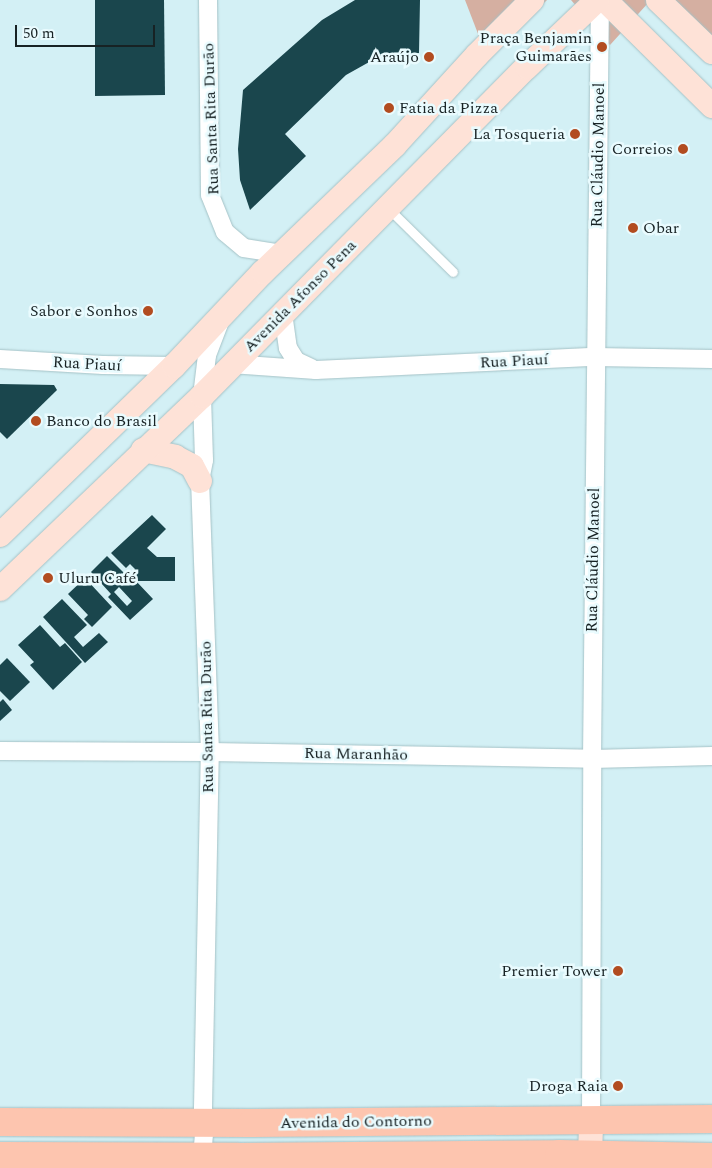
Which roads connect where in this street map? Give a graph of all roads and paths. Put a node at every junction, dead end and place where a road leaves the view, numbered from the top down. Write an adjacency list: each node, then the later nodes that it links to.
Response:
1 (208, 0): 9 (street, Rua Santa Rita Durão)
2 (532, 0): 9 (main road)
3 (598, 0): 8 (main road, Avenida Afonso Pena); 13 (street, Rua Cláudio Manoel)
4 (604, 0): 7 (main road)
5 (658, 0): 6 (main road)
6 (712, 52)
7 (712, 106)
8 (387, 208): 10 (lane); 11 (main road, Avenida Afonso Pena)
9 (282, 254): 12 (main road)
10 (453, 272)
11 (283, 313): 16 (main road, Avenida Afonso Pena); 18 (street)
12 (222, 315): 17 (main road); 19 (street, Rua Santa Rita Durão)
13 (596, 357): 15 (street, Rua Piauí); 18 (street, Rua Piauí); 27 (street, Rua Cláudio Manoel)
14 (0, 359): 17 (street, Rua Piauí)
15 (712, 359)
16 (231, 364): 18 (street, Rua Piauí); 19 (main road, Avenida Afonso Pena)
17 (174, 366): 22 (main road)
18 (316, 370)
19 (202, 396): 20 (main road, Avenida Afonso Pena); 21 (street, Rua Santa Rita Durão)
20 (143, 450): 21 (main road); 23 (main road, Avenida Afonso Pena)
21 (200, 482): 25 (street, Rua Santa Rita Durão)
22 (0, 535)
23 (0, 589)
24 (0, 751): 25 (street, Rua Maranhão)
25 (210, 752): 27 (street, Rua Maranhão); 31 (street, Rua Santa Rita Durão)
26 (712, 756): 27 (street, Rua Maranhão)
27 (592, 759): 29 (street, Rua Cláudio Manoel)
28 (712, 1119): 29 (main road, Avenida do Contorno)
29 (590, 1120): 31 (main road, Avenida do Contorno); 34 (main road)
30 (0, 1122): 31 (main road, Avenida do Contorno)
31 (205, 1123): 35 (street, Rua Santa Rita Durão)
32 (0, 1156): 35 (main road, Avenida do Contorno)
33 (712, 1157): 34 (main road, Avenida do Contorno)
34 (587, 1161): 35 (main road, Avenida do Contorno)
35 (205, 1162)

